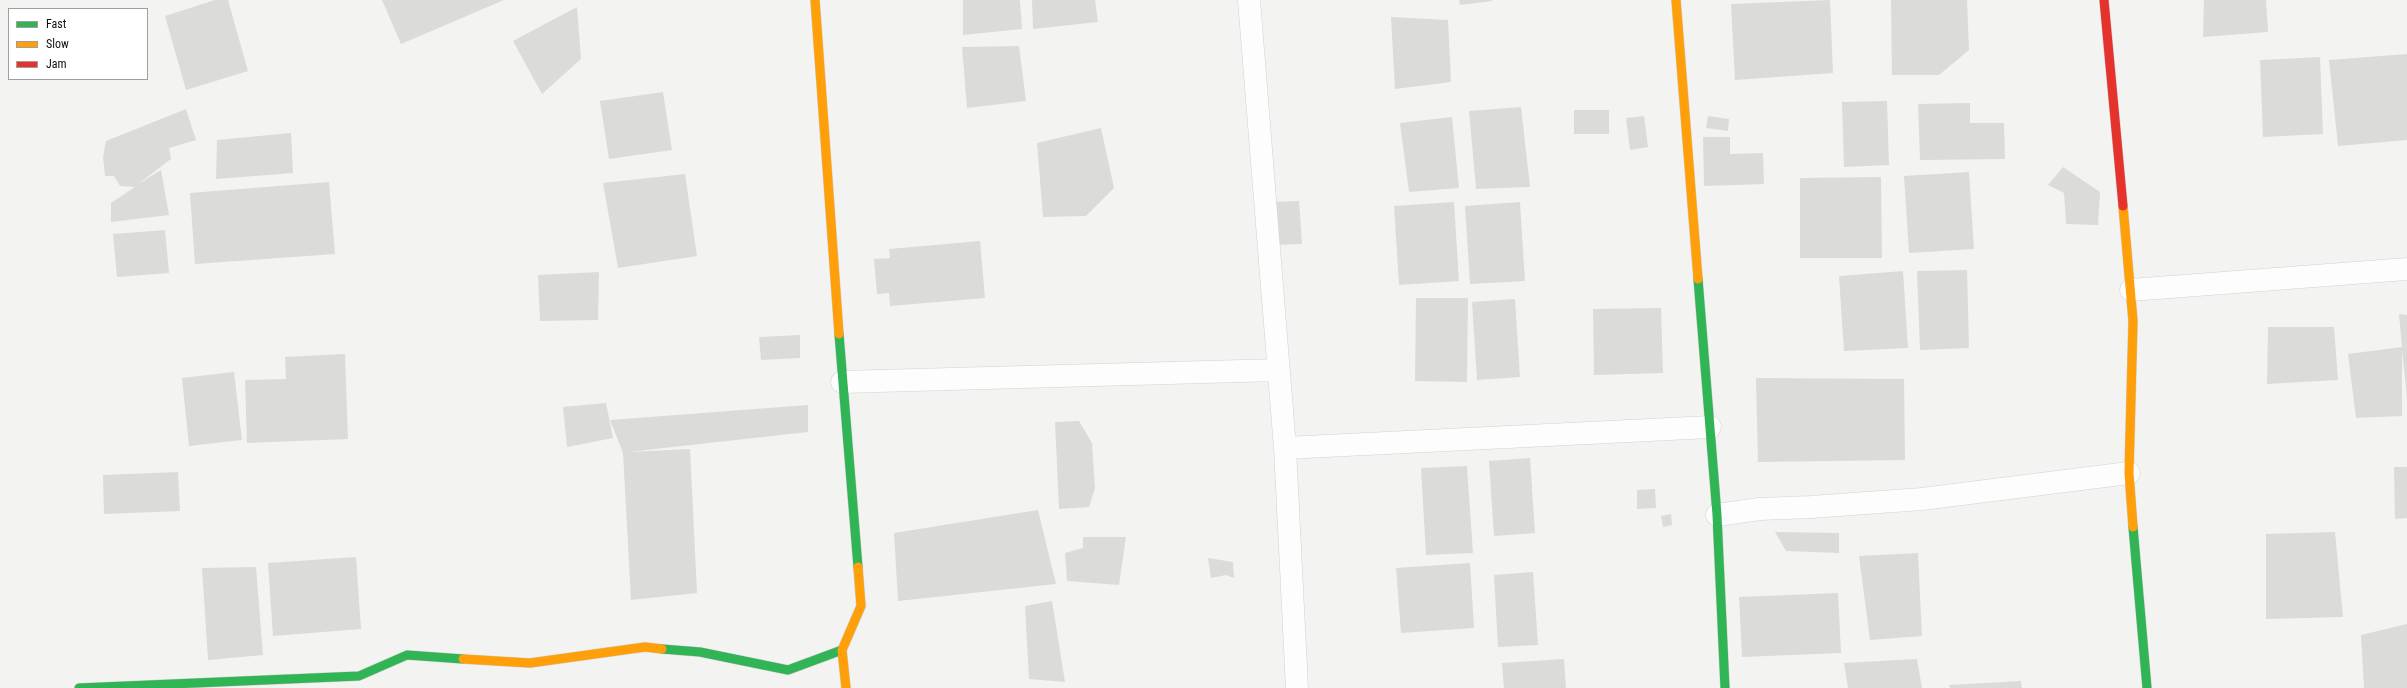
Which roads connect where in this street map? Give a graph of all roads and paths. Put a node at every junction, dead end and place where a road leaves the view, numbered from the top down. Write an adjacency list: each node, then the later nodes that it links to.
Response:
1 (815, 0): 8 (street)
2 (1249, 0): 7 (street)
3 (1676, 0): 9 (street)
4 (2104, 0): 6 (street)
5 (2407, 269): 6 (street)
6 (2131, 290): 11 (street)
7 (1278, 370): 8 (street); 10 (street)
8 (842, 382): 13 (street)
9 (1710, 427): 10 (street); 12 (street)
10 (1285, 448): 16 (street)
11 (2129, 474): 12 (street); 18 (street)
12 (1717, 515): 17 (street)
13 (842, 650): 14 (street); 15 (street)
14 (79, 688)
15 (846, 688)
16 (1297, 688)
17 (1725, 688)
18 (2147, 688)

